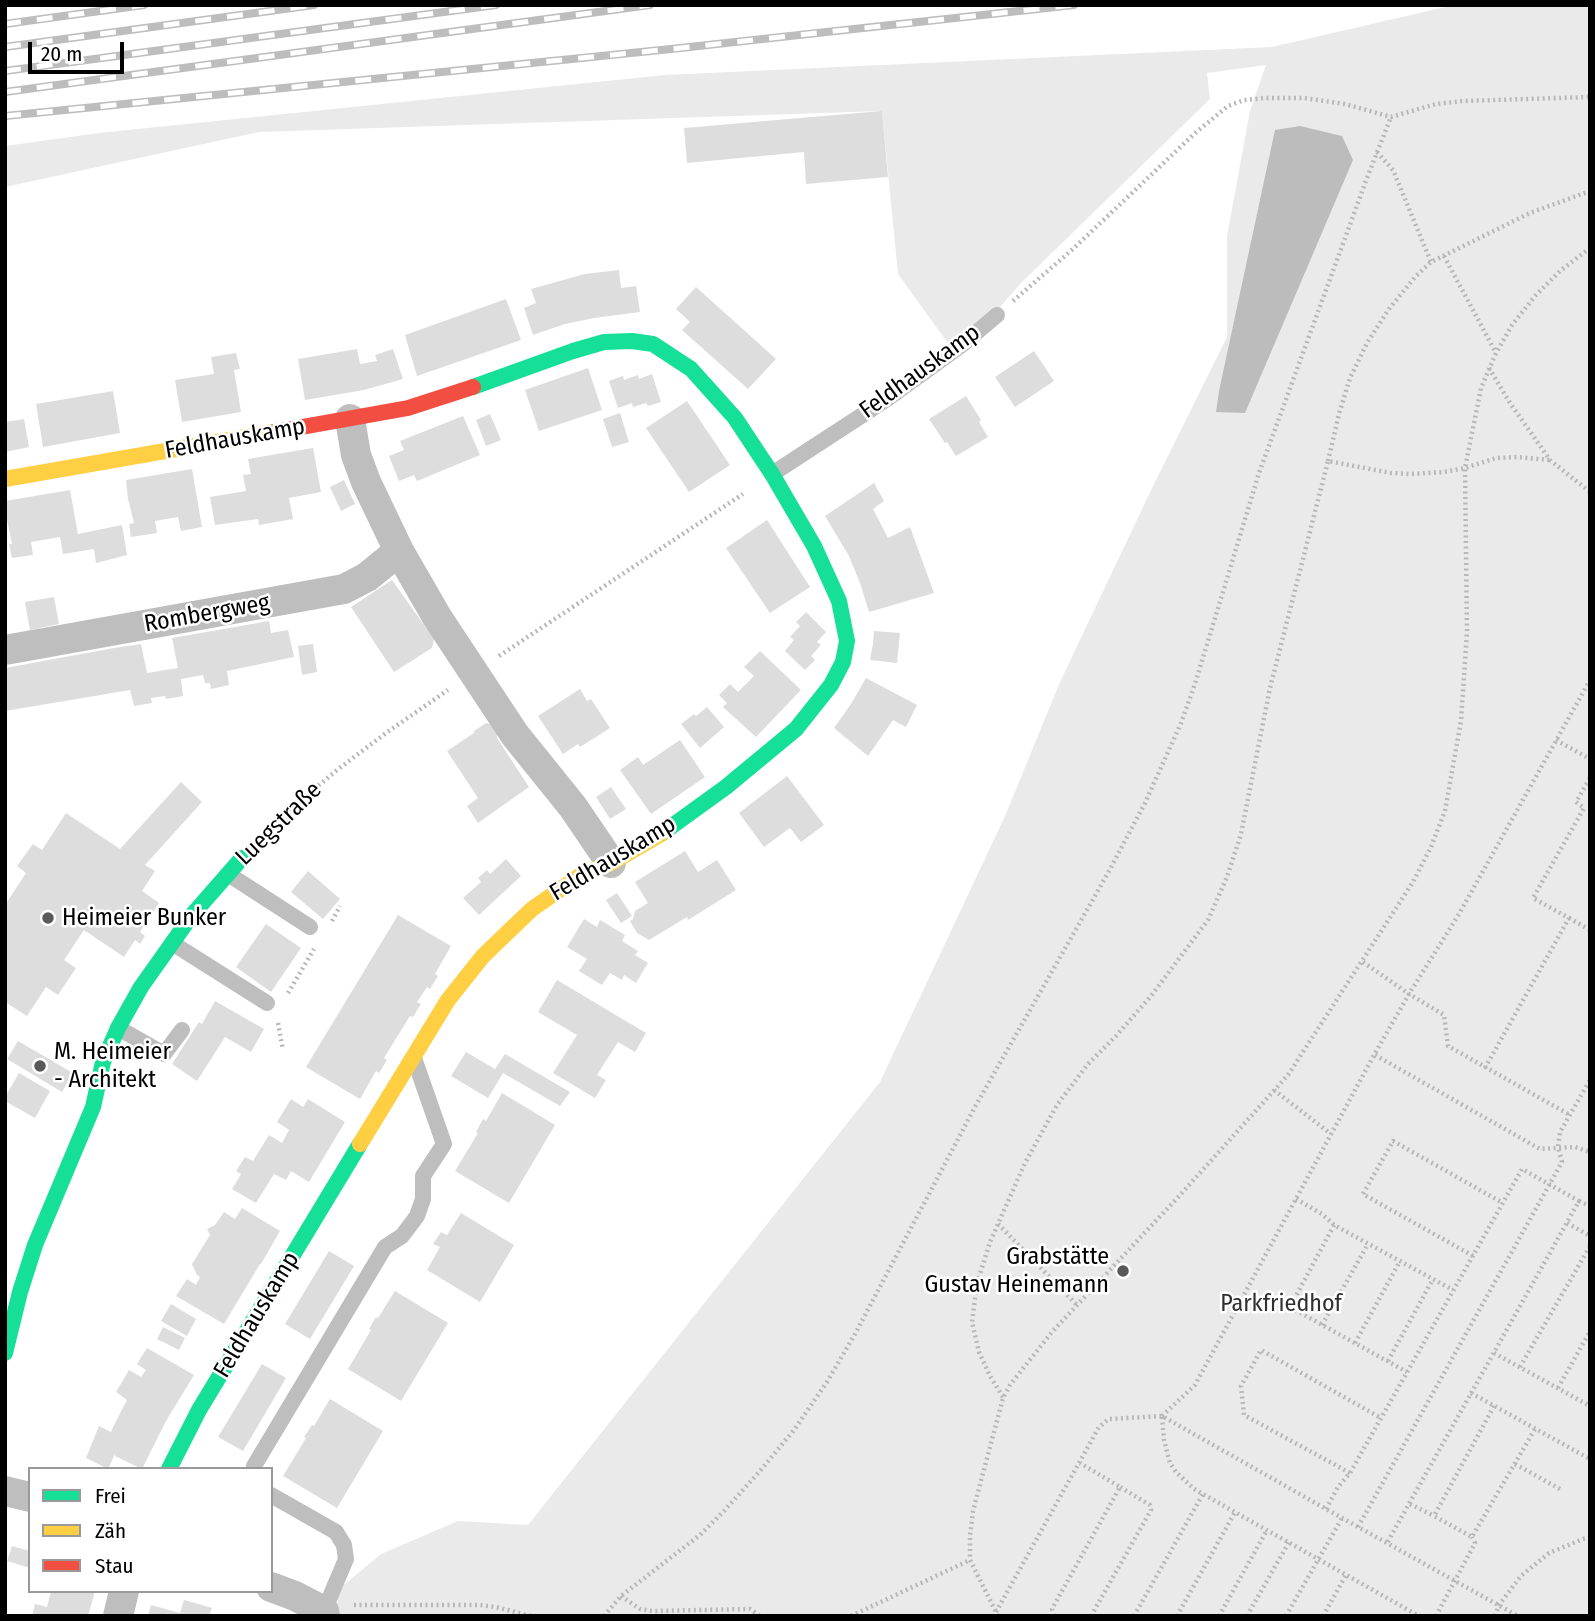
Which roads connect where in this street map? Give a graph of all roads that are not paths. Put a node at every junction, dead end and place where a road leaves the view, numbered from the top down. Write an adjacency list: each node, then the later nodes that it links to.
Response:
1 (997, 315): 3 (lane, Feldhauskamp)
2 (350, 419): 3 (street, Feldhauskamp); 4 (street, Feldhauskamp); 5 (street)
3 (772, 474): 8 (street, Feldhauskamp)
4 (5, 479)
5 (399, 551): 6 (street, Rombergweg); 8 (street)
6 (5, 650)
7 (242, 858): 9 (street, Luegstraße)
8 (611, 863): 15 (street, Feldhauskamp)
9 (228, 874): 10 (lane); 11 (street, Luegstraße)
10 (319, 932)
11 (172, 943): 12 (lane); 13 (street, Luegstraße)
12 (267, 1003)
13 (118, 1028): 14 (lane); 16 (street, Luegstraße)
14 (182, 1030)
15 (413, 1055): 17 (street, Feldhauskamp); 18 (lane)
16 (5, 1353)
17 (170, 1467)
18 (255, 1467)
19 (5, 1491): 21 (street)
20 (273, 1496): 24 (lane)
21 (28, 1497)
22 (273, 1588): 24 (street)
23 (124, 1593): 25 (street)
24 (324, 1614)
25 (118, 1616)

